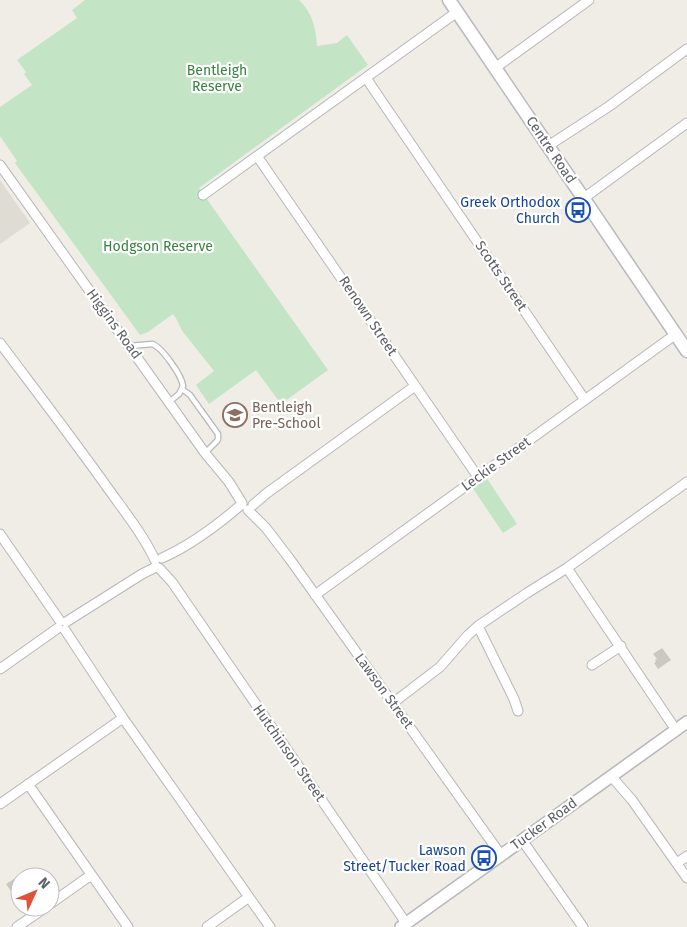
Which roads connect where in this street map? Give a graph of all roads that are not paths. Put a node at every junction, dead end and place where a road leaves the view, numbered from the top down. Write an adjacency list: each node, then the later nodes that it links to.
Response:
1 (448, 0): 3 (main road, Centre Road)
2 (589, 0): 5 (street)
3 (457, 12): 5 (main road, Centre Road); 6 (street)
4 (687, 49): 8 (street)
5 (495, 68): 8 (main road, Centre Road)
6 (366, 78): 9 (street); 19 (street, Scotts Street)
7 (686, 126): 12 (street)
8 (548, 146): 12 (main road, Centre Road)
9 (257, 156): 11 (street); 17 (street, Renown Street)
10 (0, 165): 15 (street, Higgins Road)
11 (203, 195)
12 (584, 198): 13 (main road, Centre Road)
13 (676, 334): 16 (main road, Centre Road); 19 (street, Leckie Street)
14 (0, 343): 26 (street, Hutchinson Street)
15 (130, 346): 18 (lane); 20 (street, Higgins Road)
16 (687, 351)
17 (415, 386): 22 (street, Renown Street); 24 (street)
18 (182, 389): 20 (lane); 21 (lane)
19 (585, 400): 22 (street, Leckie Street)
20 (169, 402): 21 (street, Higgins Road)
21 (205, 453): 24 (street, Higgins Road)
22 (478, 477): 28 (street, Leckie Street)
23 (687, 482): 27 (street)
24 (247, 504): 26 (street); 28 (street, Lawson Street)
25 (0, 534): 29 (street)
26 (159, 563): 29 (street); 51 (street, Hutchinson Street)
27 (567, 568): 30 (street); 31 (street)
28 (315, 595): 34 (street, Lawson Street)
29 (62, 625): 33 (street); 36 (street)
30 (478, 626): 34 (street); 35 (street)
31 (620, 646): 32 (street); 38 (street)
32 (592, 665)
33 (0, 669)
34 (393, 703): 43 (street, Lawson Street)
35 (518, 711)
36 (123, 718): 40 (street); 49 (street)
37 (687, 722): 38 (street, Tucker Road)
38 (676, 730): 39 (street, Tucker Road)
39 (614, 774): 42 (street, Tucker Road); 45 (street)
40 (28, 784): 41 (street); 46 (street)
41 (0, 804)
42 (522, 840): 43 (street, Tucker Road); 56 (street)
43 (501, 855): 51 (street, Tucker Road)
44 (687, 856): 45 (street)
45 (681, 865): 47 (street)
46 (91, 875): 48 (street); 53 (street)
47 (687, 878)
48 (60, 897)
49 (249, 897): 54 (street); 55 (street)
50 (32, 917): 52 (street)
51 (403, 925)
52 (17, 927)
53 (128, 927)
54 (207, 927)
55 (270, 927)
56 (583, 927)

